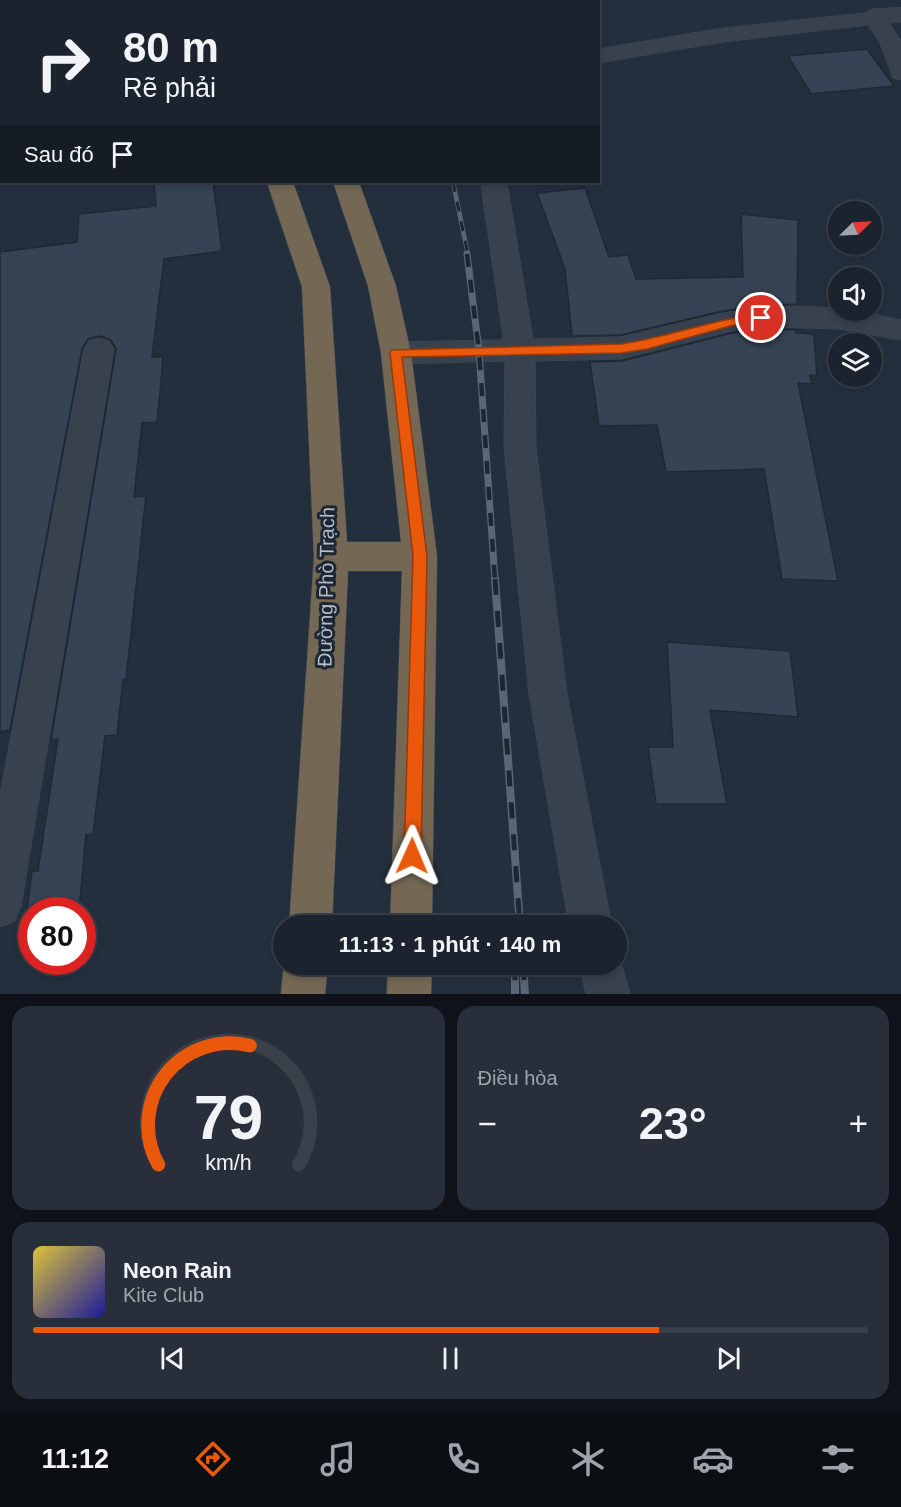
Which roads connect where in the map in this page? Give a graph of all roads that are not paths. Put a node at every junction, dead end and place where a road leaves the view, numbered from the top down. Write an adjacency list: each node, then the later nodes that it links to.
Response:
1 (885, 12): 2 (street); 3 (street)
2 (600, 52)
3 (901, 74)
4 (280, 183): 12 (highway, Đường Phò Trạch)
5 (346, 183): 10 (highway)
6 (494, 183): 9 (street)
7 (901, 330): 9 (street)
8 (99, 349): 13 (street)
9 (520, 352): 10 (street); 16 (street)
10 (396, 353): 11 (highway)
11 (420, 556): 12 (highway); 15 (highway)
12 (331, 557): 14 (highway, Đường Phò Trạch)
13 (0, 906)
14 (311, 915)
15 (411, 915)
16 (589, 915)
17 (305, 975): 20 (highway)
18 (410, 975): 21 (highway)
19 (603, 975): 22 (street)
20 (303, 994)
21 (409, 994)
22 (608, 994)

